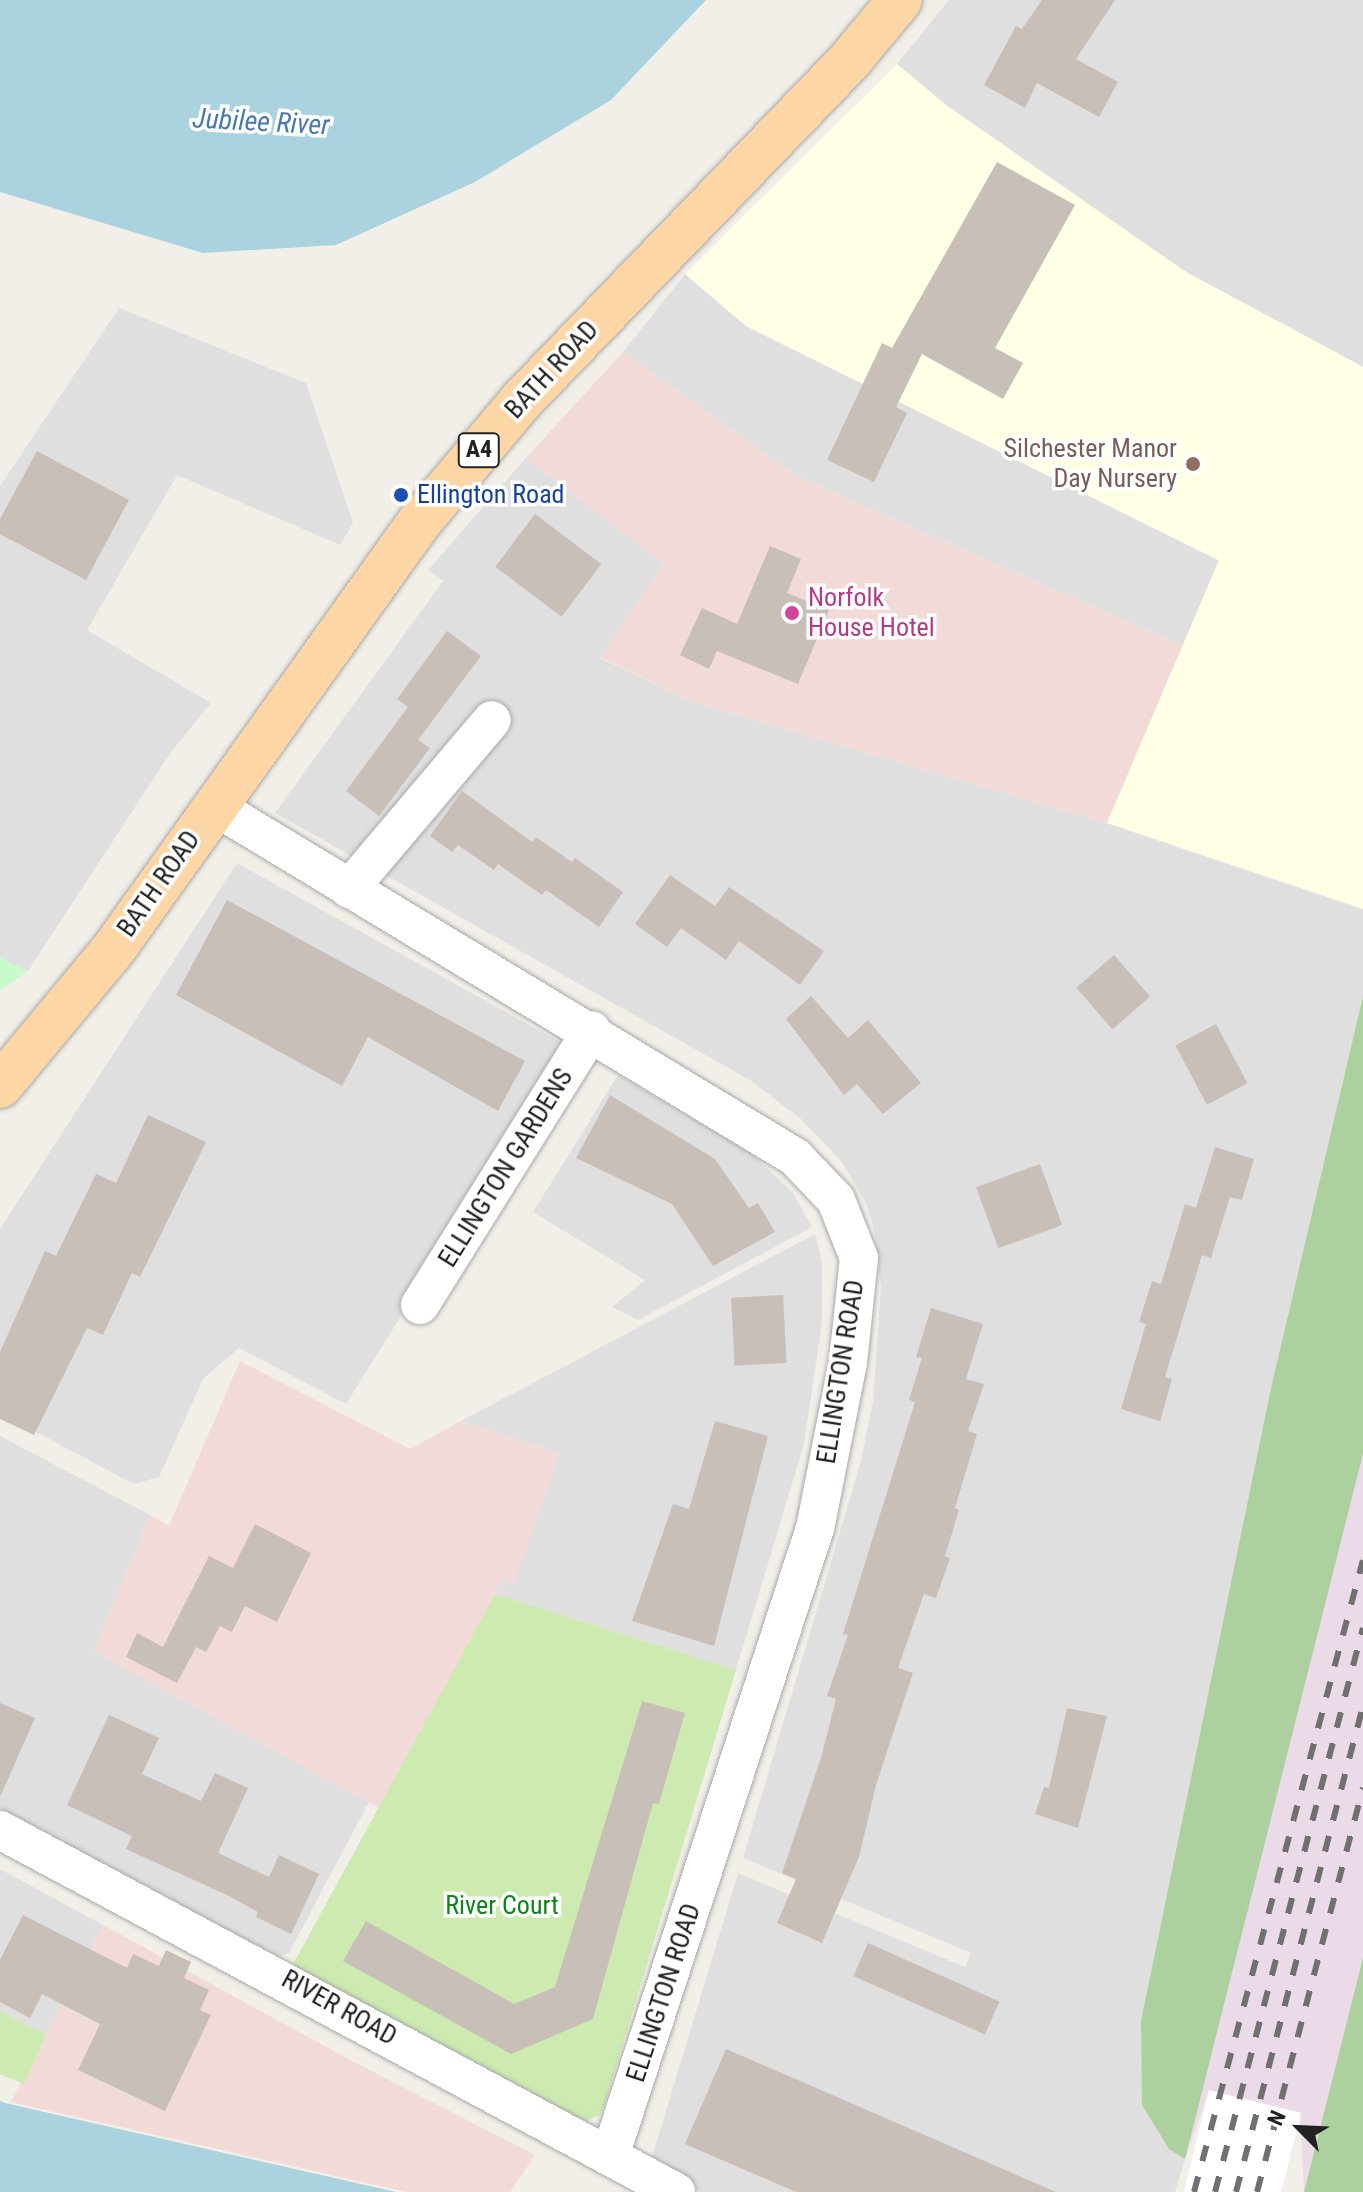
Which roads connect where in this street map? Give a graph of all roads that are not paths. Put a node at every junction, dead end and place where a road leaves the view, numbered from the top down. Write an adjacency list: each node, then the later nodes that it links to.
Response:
1 (900, 0): 3 (main road, BATH ROAD / A4)
2 (492, 720): 4 (street)
3 (214, 806): 4 (street, ELLINGTON ROAD); 5 (main road, BATH ROAD / A4)
4 (349, 889): 6 (street, ELLINGTON ROAD)
5 (69, 1002): 7 (main road, BATH ROAD / A4); 8 (main road, BATH ROAD / A4)
6 (592, 1030): 9 (street, ELLINGTON GARDENS); 11 (street, ELLINGTON ROAD)
7 (0, 1033)
8 (0, 1086)
9 (420, 1305)
10 (0, 1830): 11 (street, RIVER ROAD)
11 (610, 2156): 12 (street, RIVER ROAD)
12 (676, 2192)

